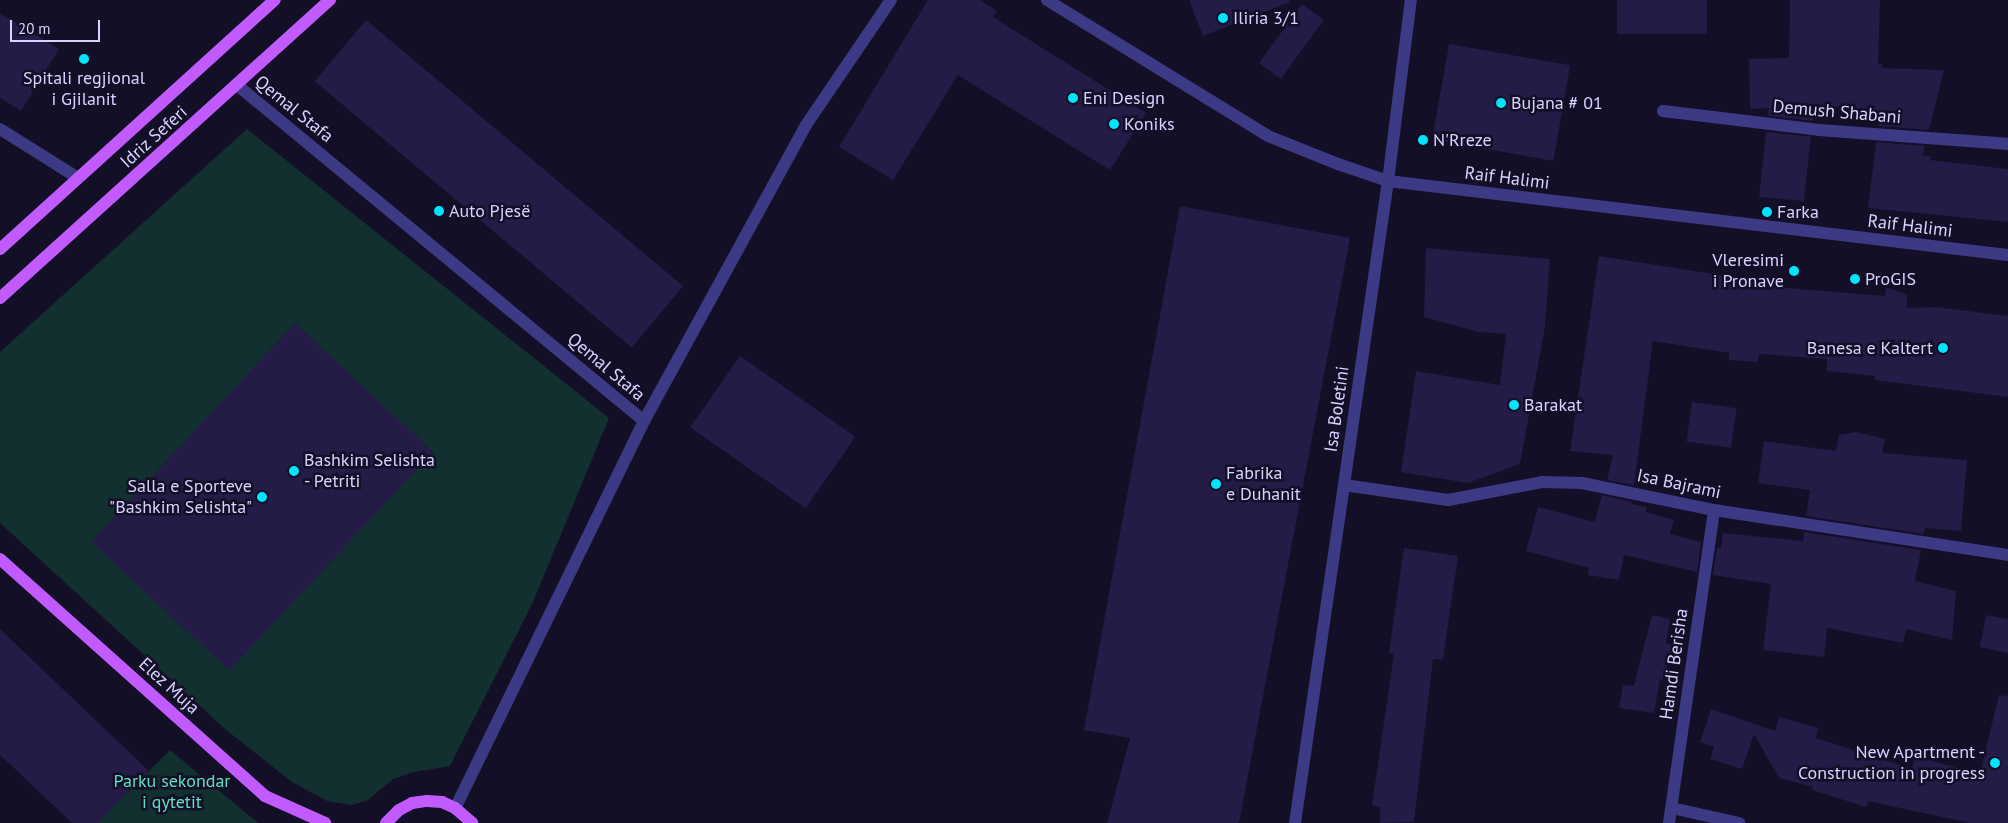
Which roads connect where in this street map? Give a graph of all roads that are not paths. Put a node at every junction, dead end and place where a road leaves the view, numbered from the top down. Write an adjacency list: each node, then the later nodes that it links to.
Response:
1 (276, 0): 10 (main road, Idriz Seferi)
2 (330, 0): 6 (main road, Idriz Seferi)
3 (891, 0): 15 (street)
4 (1046, 0): 11 (street, Raif Halimi)
5 (1411, 0): 11 (street, Isa Boletini)
6 (237, 85): 14 (main road, Idriz Seferi); 15 (street, Qemal Stafa)
7 (1662, 111): 9 (street, Demush Shabani)
8 (0, 129): 10 (street)
9 (2008, 144)
10 (78, 178): 12 (main road, Idriz Seferi)
11 (1388, 181): 13 (street, Raif Halimi); 16 (street, Isa Boletini)
12 (0, 249)
13 (2008, 255)
14 (0, 298)
15 (644, 421): 20 (street, Qemal Stafa)
16 (1344, 484): 17 (street, Isa Bajrami); 25 (street, Isa Boletini)
17 (1714, 510): 18 (street, Isa Bajrami); 21 (street, Hamdi Berisha)
18 (2008, 555)
19 (0, 559): 22 (main road, Elez Muja)
20 (455, 808): 23 (main road); 24 (main road)
21 (1672, 808): 26 (street, Hamdi Berisha); 27 (street)
22 (325, 823)
23 (386, 823)
24 (472, 823)
25 (1295, 823)
26 (1669, 823)
27 (1739, 823)

